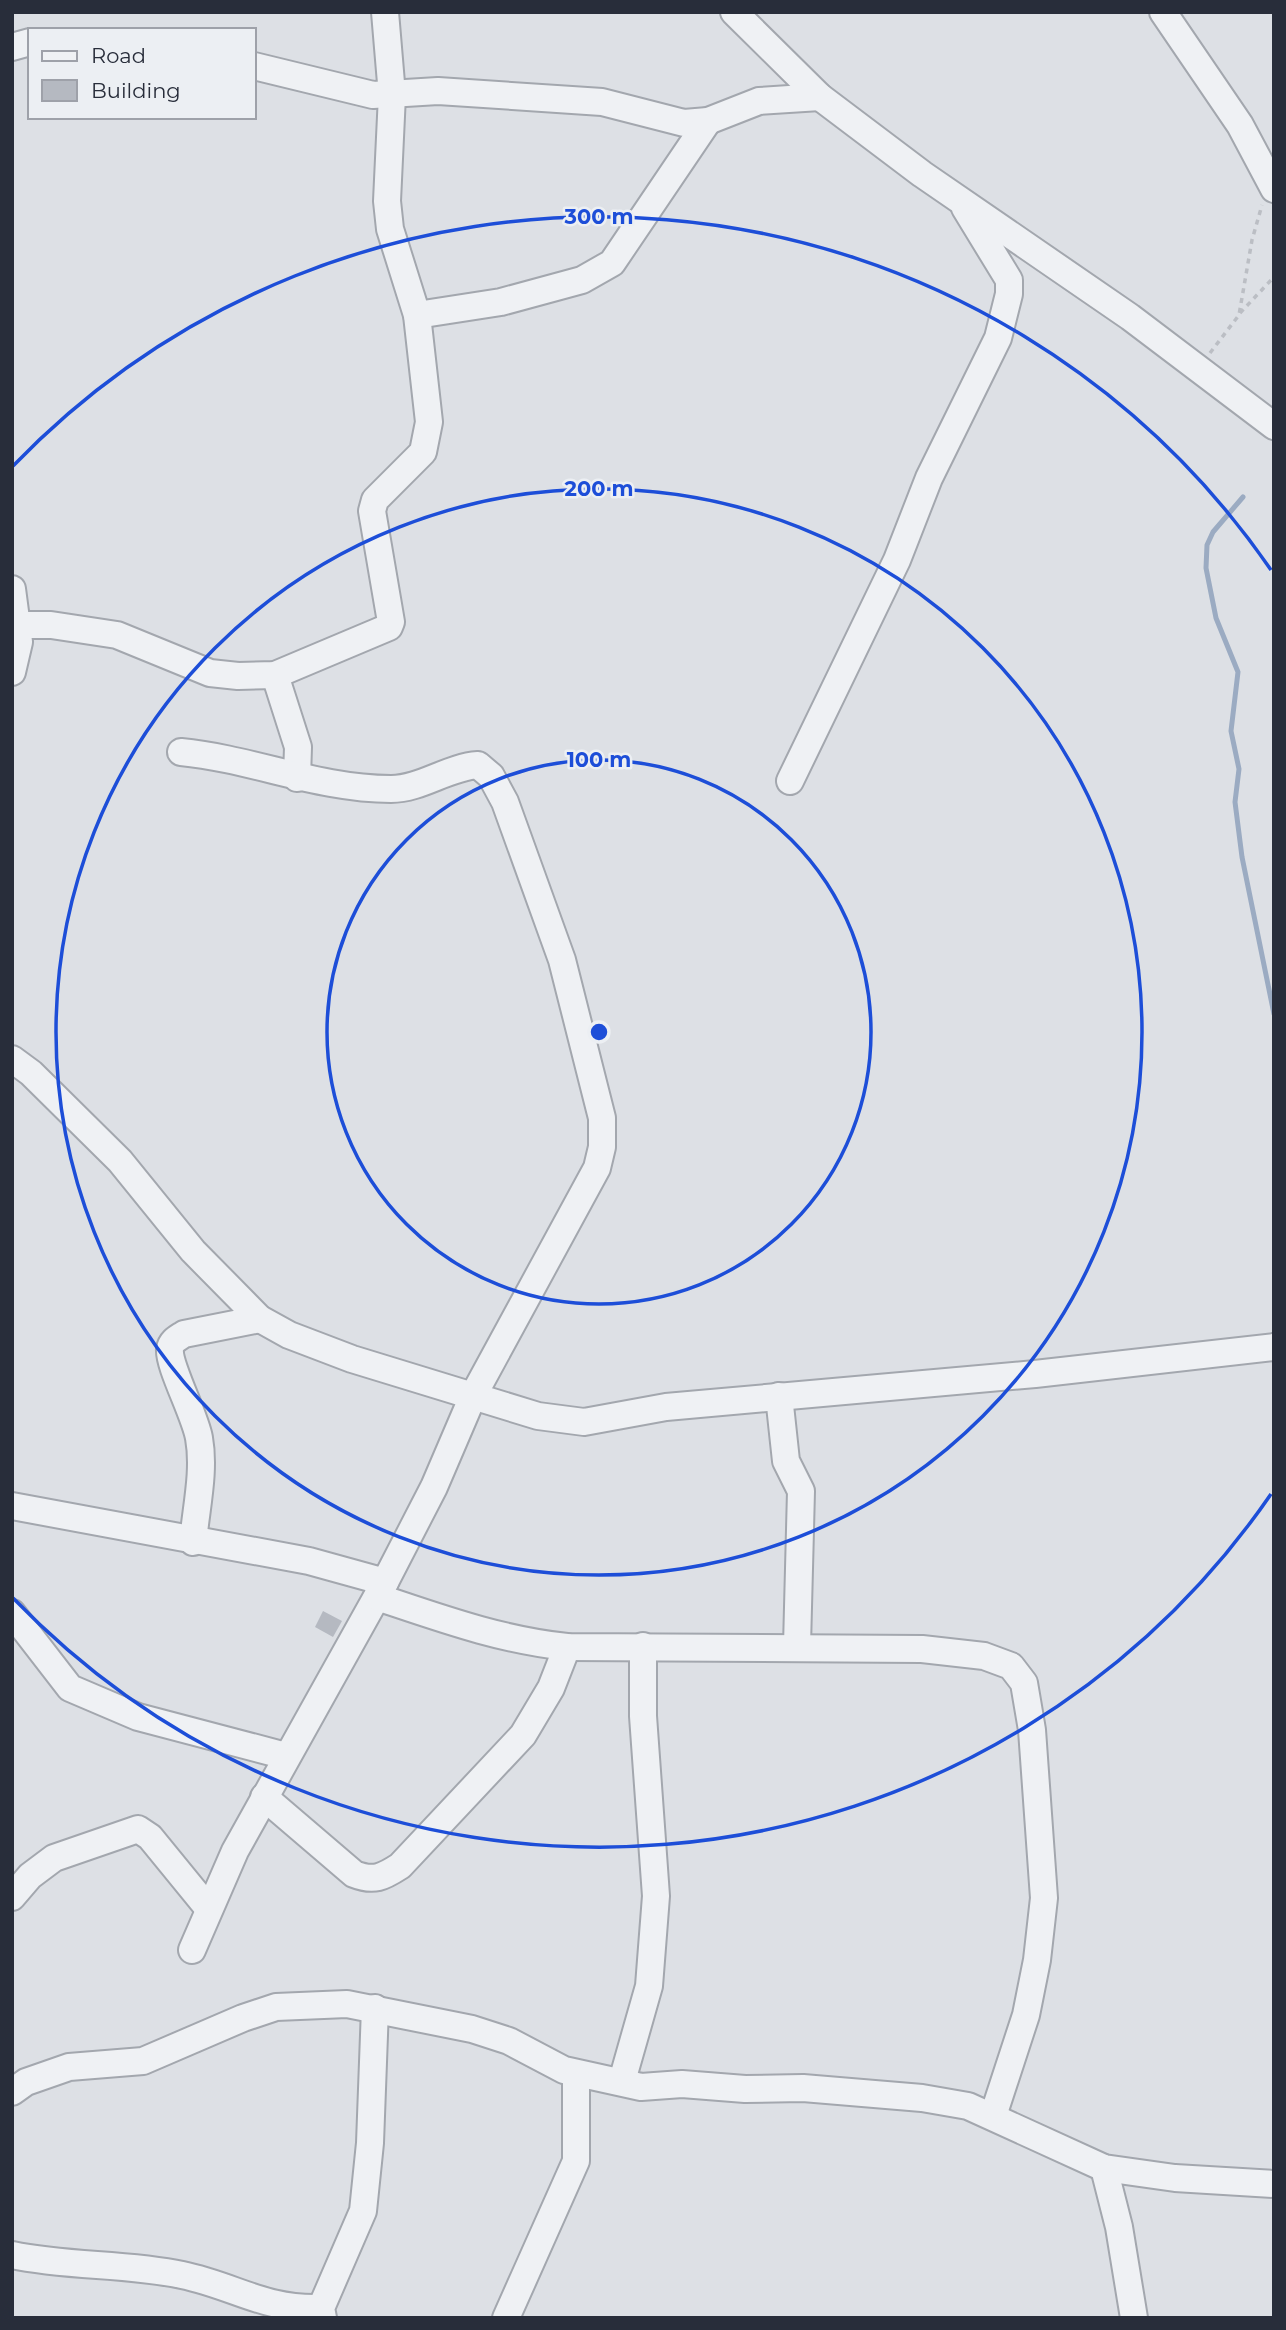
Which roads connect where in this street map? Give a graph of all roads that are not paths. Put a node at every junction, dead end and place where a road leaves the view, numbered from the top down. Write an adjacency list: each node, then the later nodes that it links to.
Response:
1 (386, 12): 5 (street)
2 (734, 12): 6 (street)
3 (1163, 12): 8 (street)
4 (256, 66): 5 (street)
5 (392, 95): 7 (street); 10 (street)
6 (820, 97): 7 (street); 9 (street)
7 (708, 121): 10 (street)
8 (1272, 184)
9 (961, 201): 11 (street); 18 (street)
10 (417, 315): 15 (street)
11 (1274, 426)
12 (12, 589): 13 (street)
13 (19, 625): 14 (street); 15 (street)
14 (12, 672)
15 (275, 676): 17 (street)
16 (181, 752): 17 (street)
17 (297, 778): 22 (street)
18 (790, 781)
19 (12, 1059): 20 (street)
20 (260, 1319): 22 (street); 25 (street)
21 (1274, 1347): 23 (street)
22 (473, 1396): 23 (street); 26 (street)
23 (779, 1396): 29 (street)
24 (12, 1506): 25 (street)
25 (193, 1542): 26 (street)
26 (381, 1590): 30 (street); 31 (street)
27 (12, 1613): 31 (street)
28 (643, 1646): 29 (street); 30 (street); 38 (street)
29 (797, 1646): 40 (street)
30 (567, 1647): 32 (street)
31 (286, 1756): 32 (street)
32 (264, 1797): 34 (street)
33 (12, 1897): 34 (street)
34 (208, 1908): 35 (street)
35 (192, 1950)
36 (375, 2008): 37 (street); 39 (street); 44 (street)
37 (576, 2074): 38 (street); 45 (street)
38 (622, 2081): 40 (street)
39 (12, 2092)
40 (993, 2116): 41 (street)
41 (1104, 2168): 42 (street); 46 (street)
42 (1274, 2184)
43 (12, 2255): 44 (street)
44 (322, 2313)
45 (506, 2318)
46 (1134, 2318)

